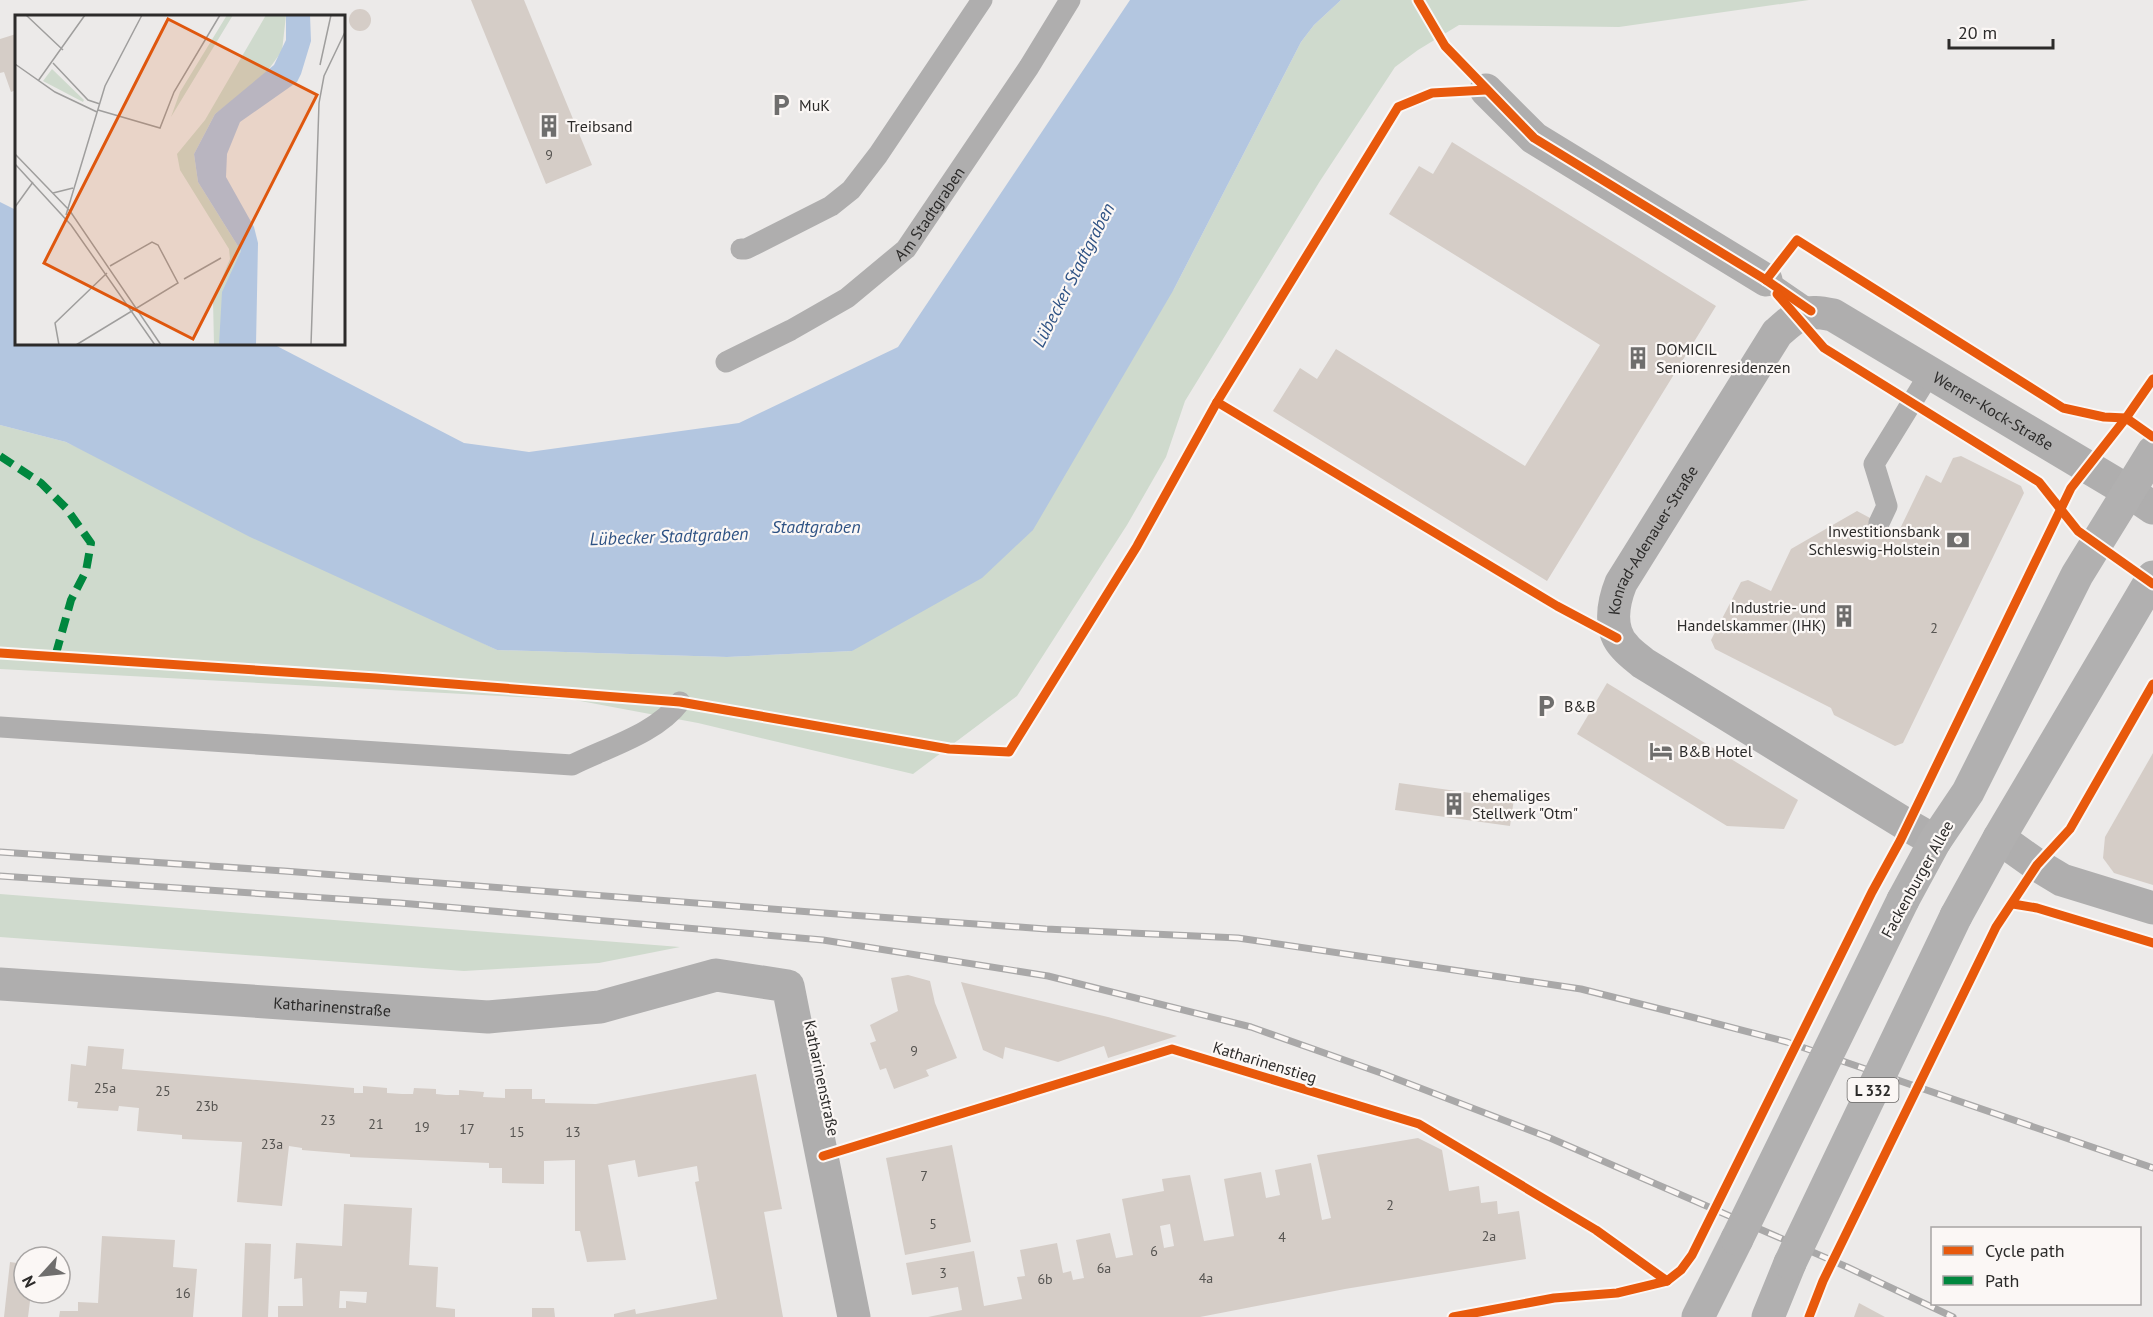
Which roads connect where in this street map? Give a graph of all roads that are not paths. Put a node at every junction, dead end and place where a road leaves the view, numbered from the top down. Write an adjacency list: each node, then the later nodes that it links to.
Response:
1 (982, 0): 4 (lane)
2 (1070, 0): 7 (lane, Am Stadtgraben)
3 (1486, 90): 5 (street)
4 (741, 249)
5 (1766, 280): 6 (lane)
6 (1822, 313): 8 (street, Werner-Kock-Straße); 16 (street, Konrad-Adenauer-Straße)
7 (726, 362)
8 (1930, 373): 10 (street, Werner-Kock-Straße); 11 (lane)
9 (2153, 452): 10 (main road, Fackenburger Allee)
10 (2140, 500): 16 (main road, Fackenburger Allee)
11 (1880, 523)
12 (2153, 577): 15 (main road, L 332)
13 (681, 702): 14 (lane)
14 (0, 727)
15 (1999, 838): 17 (street); 21 (main road, L 332, bridge)
16 (1935, 841): 20 (main road, Fackenburger Allee, bridge)
17 (2153, 908)
18 (0, 984): 19 (street, Katharinenstraße)
19 (854, 1317)
20 (1698, 1317)
21 (1768, 1317)

